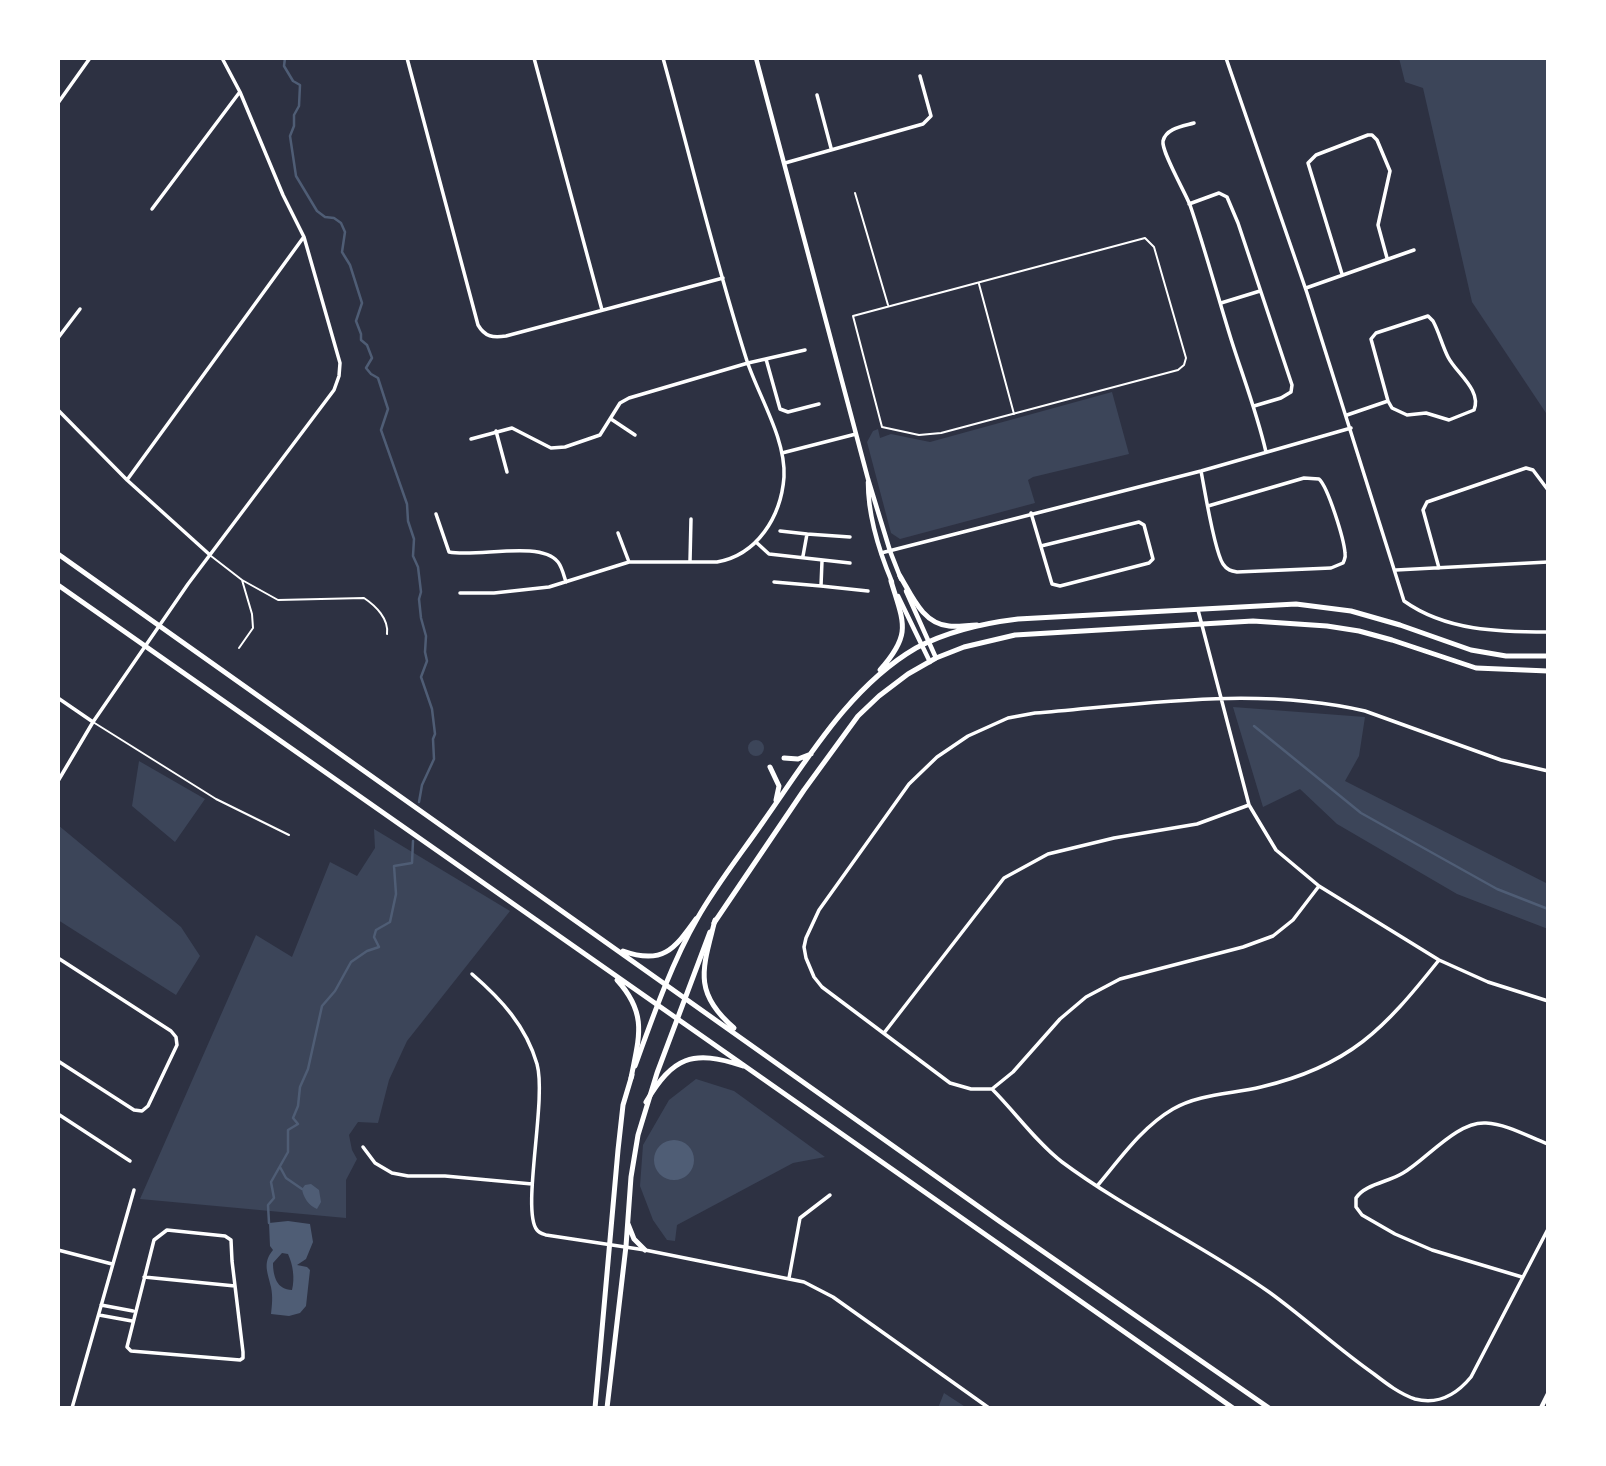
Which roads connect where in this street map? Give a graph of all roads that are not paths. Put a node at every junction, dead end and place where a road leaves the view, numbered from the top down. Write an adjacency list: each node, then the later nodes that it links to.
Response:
1 (90, 58): 11 (street)
2 (222, 58): 9 (street)
3 (407, 58): 29 (street)
4 (534, 58): 29 (street)
5 (663, 58): 22 (street)
6 (756, 58): 14 (street)
7 (1226, 58): 24 (street)
8 (920, 76): 13 (street)
9 (240, 92): 17 (street); 18 (street)
10 (817, 95): 13 (street)
11 (58, 103)
12 (1194, 123): 16 (street)
13 (831, 148): 14 (street)
14 (785, 163): 43 (street)
15 (855, 193): 27 (lane)
16 (1189, 204): 25 (street); 26 (street)
17 (152, 209)
18 (304, 237): 51 (street); 66 (street)
19 (1414, 250): 20 (street)
20 (1387, 258): 21 (street); 21 (street)
21 (1342, 274): 24 (street)
22 (723, 278): 29 (street); 33 (street)
23 (979, 283): 27 (lane); 38 (lane); 38 (lane)
24 (1306, 288): 39 (street)
25 (1260, 291): 26 (street); 36 (street)
26 (1221, 303): 36 (street)
27 (888, 306): 38 (lane)
28 (80, 309): 30 (street)
29 (602, 310)
30 (58, 338)
31 (805, 350): 32 (street)
32 (766, 359): 33 (street); 35 (street)
33 (748, 363): 40 (street); 47 (street)
34 (1388, 401): 34 (street); 39 (street)
35 (819, 404)
36 (1254, 407): 46 (street)
37 (58, 410): 51 (street)
38 (1014, 414)
39 (1347, 415): 41 (street)
40 (611, 419): 42 (street); 44 (street)
41 (1351, 428): 46 (street); 74 (street)
42 (496, 431): 45 (street); 49 (street)
43 (856, 434): 47 (street); 50 (street)
44 (635, 435)
45 (471, 439)
46 (1266, 452): 48 (street)
47 (782, 453): 61 (street)
48 (1201, 471): 53 (street); 54 (street)
49 (507, 472)
50 (868, 479): 63 (street); 64 (street)
51 (127, 480): 66 (street)
52 (1548, 490): 73 (street)
53 (1208, 506): 53 (street)
54 (1031, 513): 62 (street); 63 (street)
55 (436, 514): 78 (street)
56 (691, 519): 68 (street)
57 (780, 531): 59 (street)
58 (618, 533): 70 (street)
59 (807, 534): 60 (street); 67 (street)
60 (850, 537)
61 (757, 543): 67 (street); 68 (street)
62 (1041, 546): 62 (street)
63 (890, 551): 64 (street); 75 (street)
64 (881, 553): 77 (street)
65 (58, 554): 87 (main road)
66 (211, 555): 76 (lane); 87 (street)
67 (803, 556): 69 (street)
68 (690, 561): 70 (street)
69 (822, 561): 72 (street); 81 (street)
70 (629, 562): 78 (street)
71 (1548, 562): 73 (street)
72 (849, 563)
73 (1439, 568): 74 (street)
74 (1396, 570): 88 (street)
75 (900, 576): 86 (main road); 90 (street)
76 (242, 580): 89 (lane); 93 (lane)
77 (891, 581): 91 (street); 98 (main road)
78 (566, 582): 83 (street)
79 (774, 582): 81 (street)
80 (58, 585): 92 (main road)
81 (821, 586): 82 (street)
82 (869, 591)
83 (460, 593)
84 (1198, 609): 85 (street); 86 (main road); 94 (main road)
85 (1202, 623): 95 (main road); 97 (main road); 100 (street)
86 (987, 625): 90 (main road)
87 (159, 626): 92 (street); 113 (main road)
88 (1548, 632)
89 (387, 634)
90 (928, 642): 91 (main road); 95 (street)
91 (920, 646): 96 (street); 98 (main road)
92 (145, 647): 101 (street); 116 (main road)
93 (239, 648)
94 (1548, 656)
95 (936, 658): 96 (main road)
96 (930, 662): 112 (main road)
97 (1548, 671)
98 (866, 685): 102 (main road)
99 (58, 698): 101 (street)
100 (1222, 698): 105 (street); 107 (street); 123 (street)
101 (93, 722): 106 (street); 109 (lane)
102 (813, 753): 103 (main road); 108 (main road)
103 (784, 758)
104 (770, 767): 108 (main road)
105 (1548, 771)
106 (58, 781)
107 (1249, 805): 110 (street); 123 (street)
108 (772, 809): 111 (main road)
109 (289, 835)
110 (1319, 886): 115 (street); 128 (street)
111 (696, 919): 113 (main road); 118 (main road)
112 (715, 920): 119 (main road); 124 (main road)
113 (613, 948): 118 (main road)
114 (58, 958): 125 (street)
115 (1439, 960): 120 (street); 135 (street)
116 (603, 967): 121 (main road); 127 (main road)
117 (472, 974): 134 (street)
118 (667, 984): 119 (main road); 121 (main road)
119 (684, 996): 122 (main road); 124 (main road)
120 (1548, 1001)
121 (658, 1005): 122 (main road); 127 (main road)
122 (677, 1018): 126 (main road); 129 (main road)
123 (884, 1033): 128 (street)
124 (753, 1045): 159 (main road)
125 (58, 1061)
126 (749, 1068): 129 (main road); 158 (main road)
127 (631, 1078): 140 (main road)
128 (992, 1089): 135 (street)
129 (646, 1102): 138 (main road)
130 (58, 1114): 133 (street)
131 (1548, 1144): 146 (street)
132 (363, 1147): 134 (street)
133 (130, 1161)
134 (532, 1184): 140 (street)
135 (1098, 1185): 146 (street)
136 (134, 1190): 144 (street)
137 (830, 1195): 147 (street)
138 (627, 1218): 141 (main road); 143 (main road)
139 (1548, 1229): 146 (street)
140 (610, 1244): 141 (street); 155 (main road)
141 (626, 1247): 143 (street); 156 (main road)
142 (58, 1250): 144 (street)
143 (645, 1250): 147 (street)
144 (113, 1264): 149 (street)
145 (144, 1277): 148 (street); 148 (street); 150 (street)
146 (1523, 1277)
147 (789, 1278): 157 (street)
148 (235, 1286): 152 (street)
149 (101, 1305): 150 (street); 151 (street)
150 (134, 1311): 152 (street)
151 (98, 1315): 152 (street); 154 (street)
152 (132, 1321)
153 (1548, 1394): 160 (street)
154 (72, 1408)
155 (595, 1408)
156 (607, 1408)
157 (989, 1408)
158 (1233, 1408)
159 (1269, 1408)
160 (1541, 1408)

